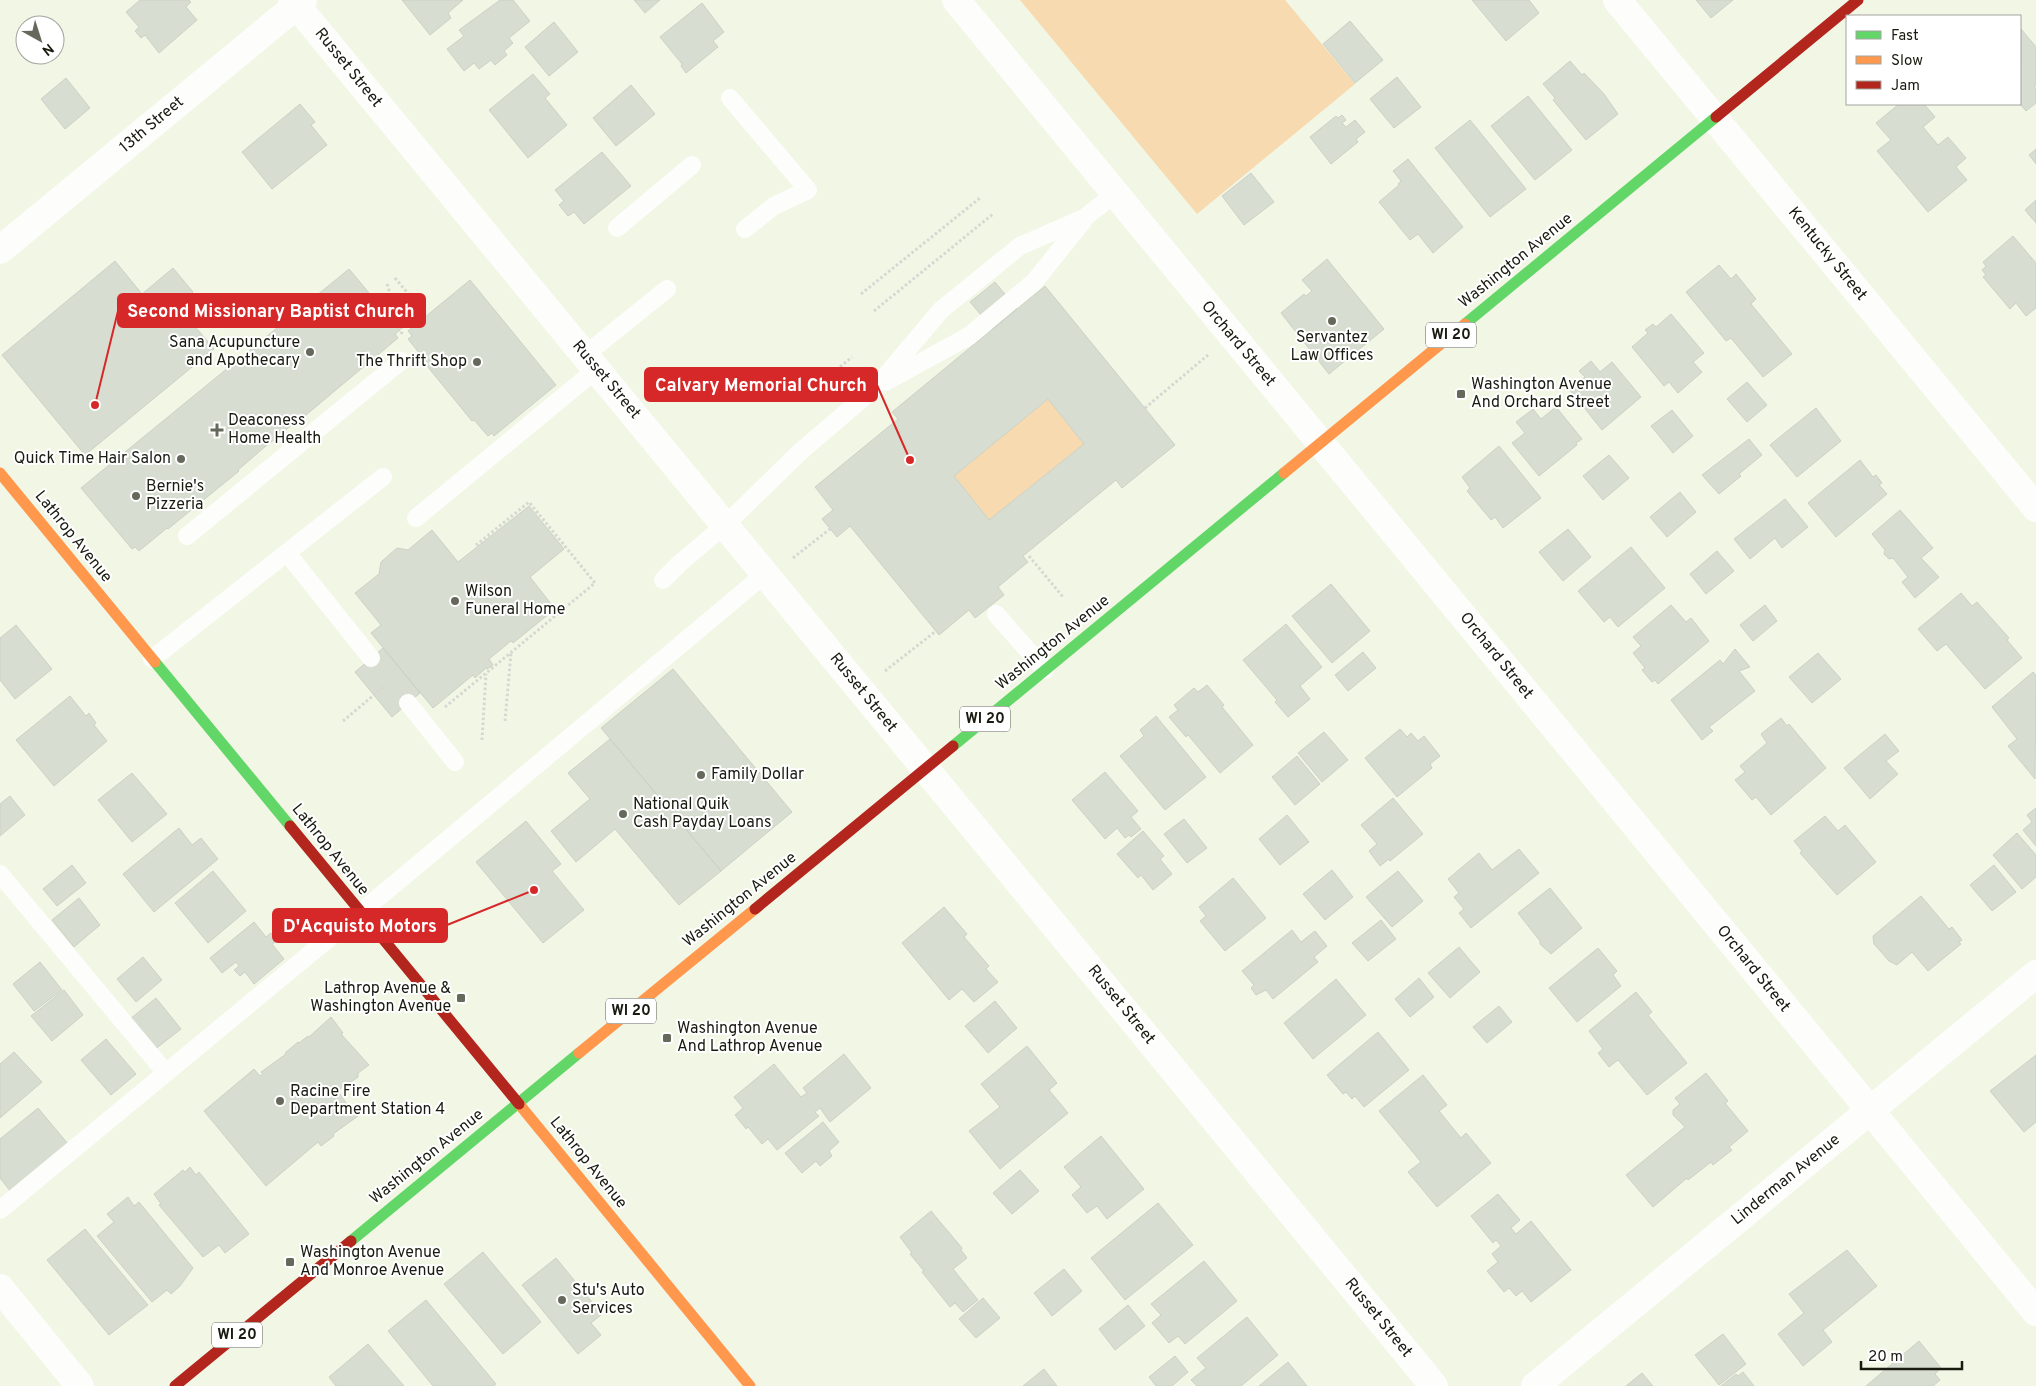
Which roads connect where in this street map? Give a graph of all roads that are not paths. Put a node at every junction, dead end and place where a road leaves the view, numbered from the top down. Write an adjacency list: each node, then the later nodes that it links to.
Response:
1 (956, 0): 8 (street, Orchard Street)
2 (1617, 0): 6 (street, Kentucky Street)
3 (1858, 0): 6 (main road, Washington Avenue / WI 20)
4 (297, 2): 12 (street, 13th Street); 15 (street, Russet Street)
5 (730, 98): 11 (lane)
6 (1715, 118): 17 (main road, Washington Avenue / WI 20); 20 (street, Kentucky Street)
7 (692, 164): 10 (lane)
8 (1116, 193): 9 (lane); 17 (street, Orchard Street)
9 (1084, 218): 16 (lane); 16 (lane)
10 (617, 228)
11 (746, 229)
12 (0, 250)
13 (667, 289): 15 (lane)
14 (401, 361): 23 (lane)
15 (591, 362): 21 (lane); 22 (street, Russet Street)
16 (876, 387): 22 (lane)
17 (1320, 443): 30 (main road, Washington Avenue / WI 20); 39 (street, Orchard Street)
18 (0, 473): 29 (main road, Lathrop Avenue)
19 (383, 477): 24 (lane)
20 (2036, 508)
21 (416, 518)
22 (725, 525): 25 (street, Russet Street); 26 (lane)
23 (187, 536)
24 (287, 553): 28 (lane); 29 (lane)
25 (767, 576): 33 (street, Russet Street); 35 (lane)
26 (664, 580)
27 (996, 614): 30 (lane)
28 (371, 658)
29 (152, 659): 35 (main road, Lathrop Avenue)
30 (1045, 670): 33 (main road, Washington Avenue / WI 20)
31 (408, 703): 32 (lane)
32 (455, 762)
33 (926, 768): 38 (main road, Washington Avenue / WI 20); 46 (street, Russet Street)
34 (0, 874): 37 (lane)
35 (361, 912): 37 (lane); 38 (main road, Lathrop Avenue)
36 (2036, 974): 39 (street, Linderman Avenue)
37 (166, 1074): 40 (lane)
38 (518, 1104): 44 (main road, Washington Avenue / WI 20); 45 (main road, Lathrop Avenue)
39 (1870, 1111): 42 (street, Orchard Street); 47 (street, Linderman Avenue)
40 (0, 1210)
41 (0, 1288): 43 (street)
42 (2036, 1312)
43 (80, 1386)
44 (175, 1386)
45 (750, 1386)
46 (1434, 1386)
47 (1535, 1386)

